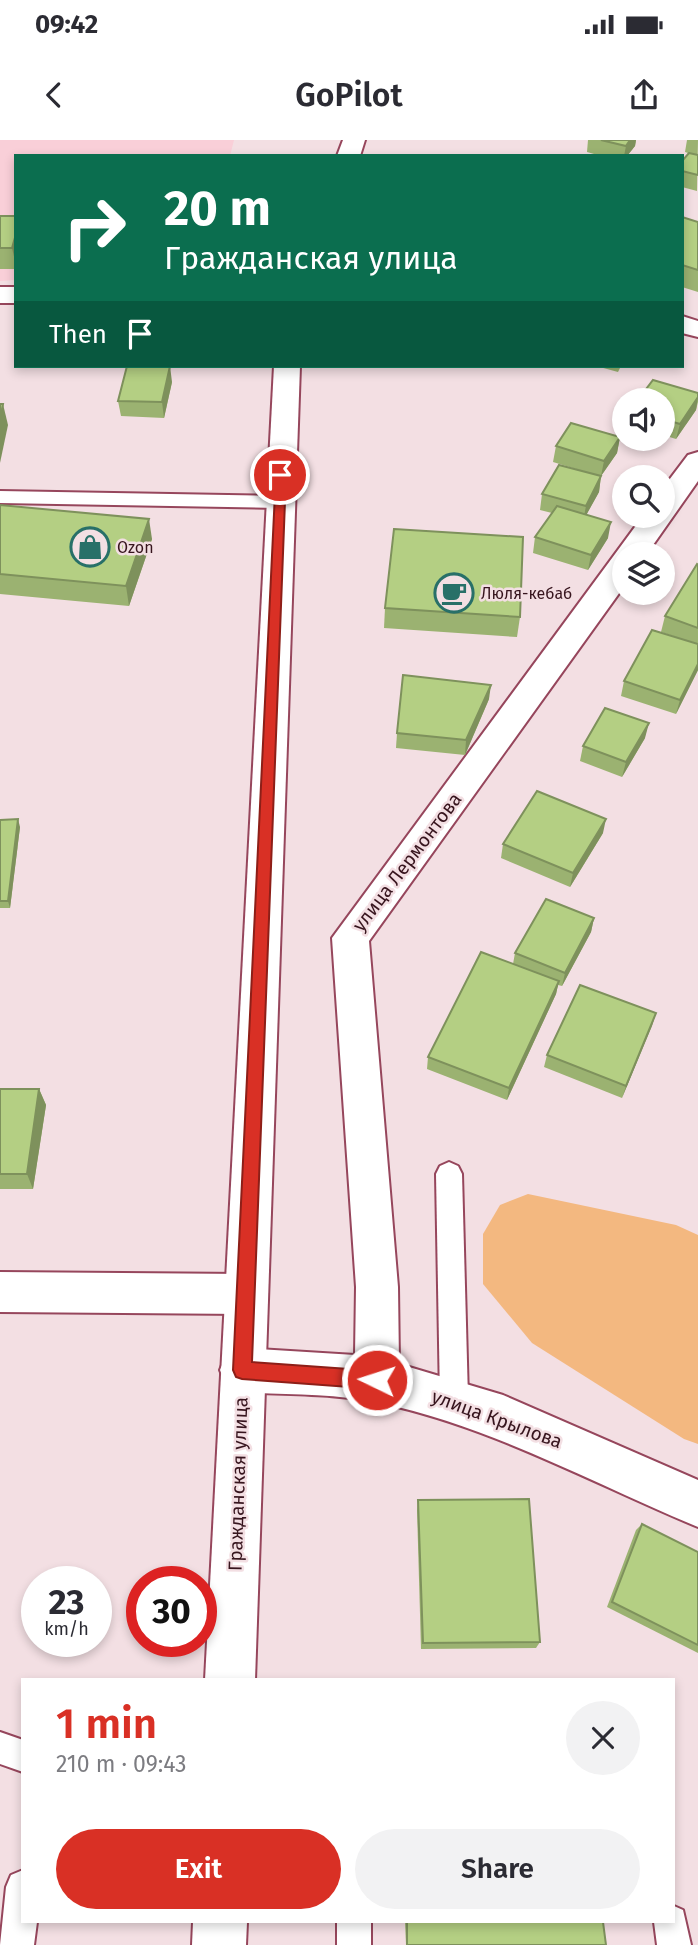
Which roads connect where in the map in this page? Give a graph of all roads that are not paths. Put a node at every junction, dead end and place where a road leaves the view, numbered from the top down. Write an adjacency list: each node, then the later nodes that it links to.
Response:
1 (287, 368): 5 (street, Гражданская улица)
2 (698, 461): 3 (street)
3 (675, 493)
4 (0, 497): 5 (lane)
5 (279, 502): 9 (street, Гражданская улица)
6 (612, 581): 11 (street, улица Лермонтова)
7 (449, 1174): 12 (lane)
8 (0, 1292): 9 (street)
9 (245, 1294): 10 (street, Гражданская улица)
10 (242, 1370): 11 (street, улица Крылова); 14 (street, Гражданская улица)
11 (377, 1380): 12 (street, улица Крылова)
12 (454, 1399): 13 (street, улица Крылова)
13 (698, 1504)
14 (230, 1678)
15 (0, 1748): 16 (lane)
16 (21, 1755)
17 (21, 1906): 21 (lane)
18 (220, 1923): 22 (street)
19 (354, 1923): 23 (lane)
20 (671, 1923): 24 (lane)
21 (17, 1945)
22 (219, 1945)
23 (354, 1945)
24 (674, 1945)

